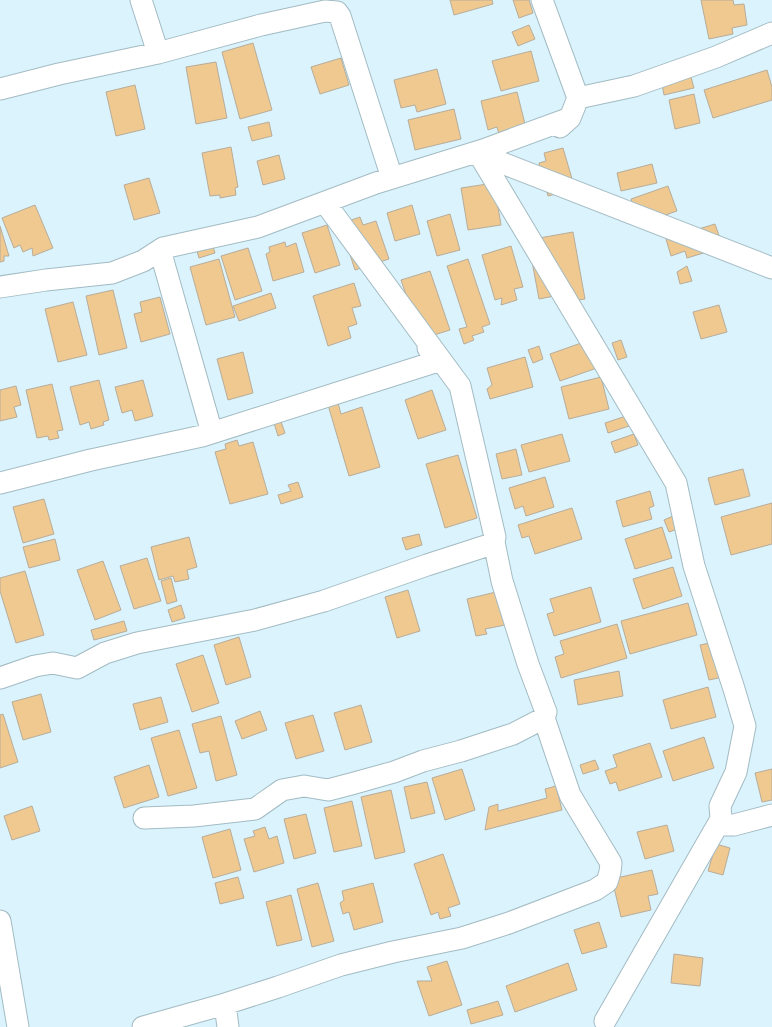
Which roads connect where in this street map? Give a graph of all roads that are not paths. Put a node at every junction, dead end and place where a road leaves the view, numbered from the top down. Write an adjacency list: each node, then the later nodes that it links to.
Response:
1 (142, 0): 5 (street)
2 (542, 0): 7 (street)
3 (338, 6): 5 (street); 10 (street)
4 (772, 33): 7 (street)
5 (158, 53): 6 (street)
6 (0, 89)
7 (578, 98): 8 (street)
8 (570, 118): 9 (street); 10 (street)
9 (479, 154): 11 (street); 13 (street); 22 (street)
10 (392, 178): 12 (street)
11 (326, 204): 15 (street); 17 (street)
12 (160, 250): 14 (street); 15 (street)
13 (772, 268)
14 (0, 287)
15 (212, 433): 16 (street)
16 (0, 483)
17 (494, 542): 18 (street); 19 (street)
18 (0, 678)
19 (544, 718): 21 (street); 24 (street)
20 (772, 815): 22 (street)
21 (144, 818)
22 (721, 819): 25 (street)
23 (0, 920): 26 (street)
24 (225, 1004): 27 (street); 28 (street)
25 (605, 1021)
26 (18, 1027)
27 (143, 1027)
28 (228, 1027)

